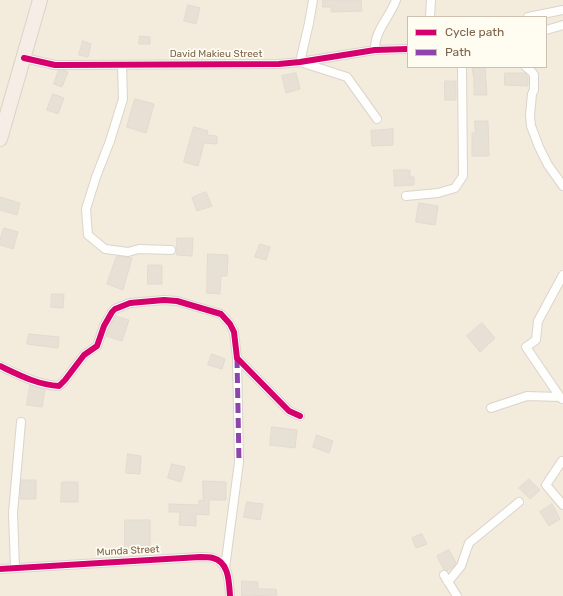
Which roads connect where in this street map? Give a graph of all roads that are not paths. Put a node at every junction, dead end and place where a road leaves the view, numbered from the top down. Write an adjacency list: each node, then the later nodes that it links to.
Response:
1 (40, 0): 12 (highway)
2 (313, 0): 13 (street)
3 (396, 0): 11 (street)
4 (432, 0): 6 (street)
5 (563, 10): 7 (street)
6 (430, 16)
7 (533, 16)
8 (563, 25): 9 (street)
9 (547, 30)
10 (407, 49): 11 (street, David Makieu Street)
11 (375, 50): 13 (street, David Makieu Street)
12 (24, 58): 14 (street, David Makieu Street); 18 (highway)
13 (300, 62): 14 (street, David Makieu Street); 17 (street)
14 (122, 65): 21 (street)
15 (462, 68): 20 (street)
16 (527, 68): 19 (street)
17 (377, 119)
18 (0, 139)
19 (563, 186)
20 (406, 196)
21 (171, 250)
22 (563, 275): 25 (street)
23 (237, 358): 24 (street); 27 (street); 33 (street)
24 (0, 366)
25 (561, 399): 26 (street)
26 (491, 408)
27 (300, 416)
28 (21, 422): 32 (street)
29 (562, 461): 31 (street)
30 (519, 502): 36 (street)
31 (562, 502)
32 (15, 568): 33 (street, Munda Street); 34 (street, Munda Street)
33 (225, 568): 35 (street)
34 (0, 569)
35 (230, 596)
36 (457, 596)

